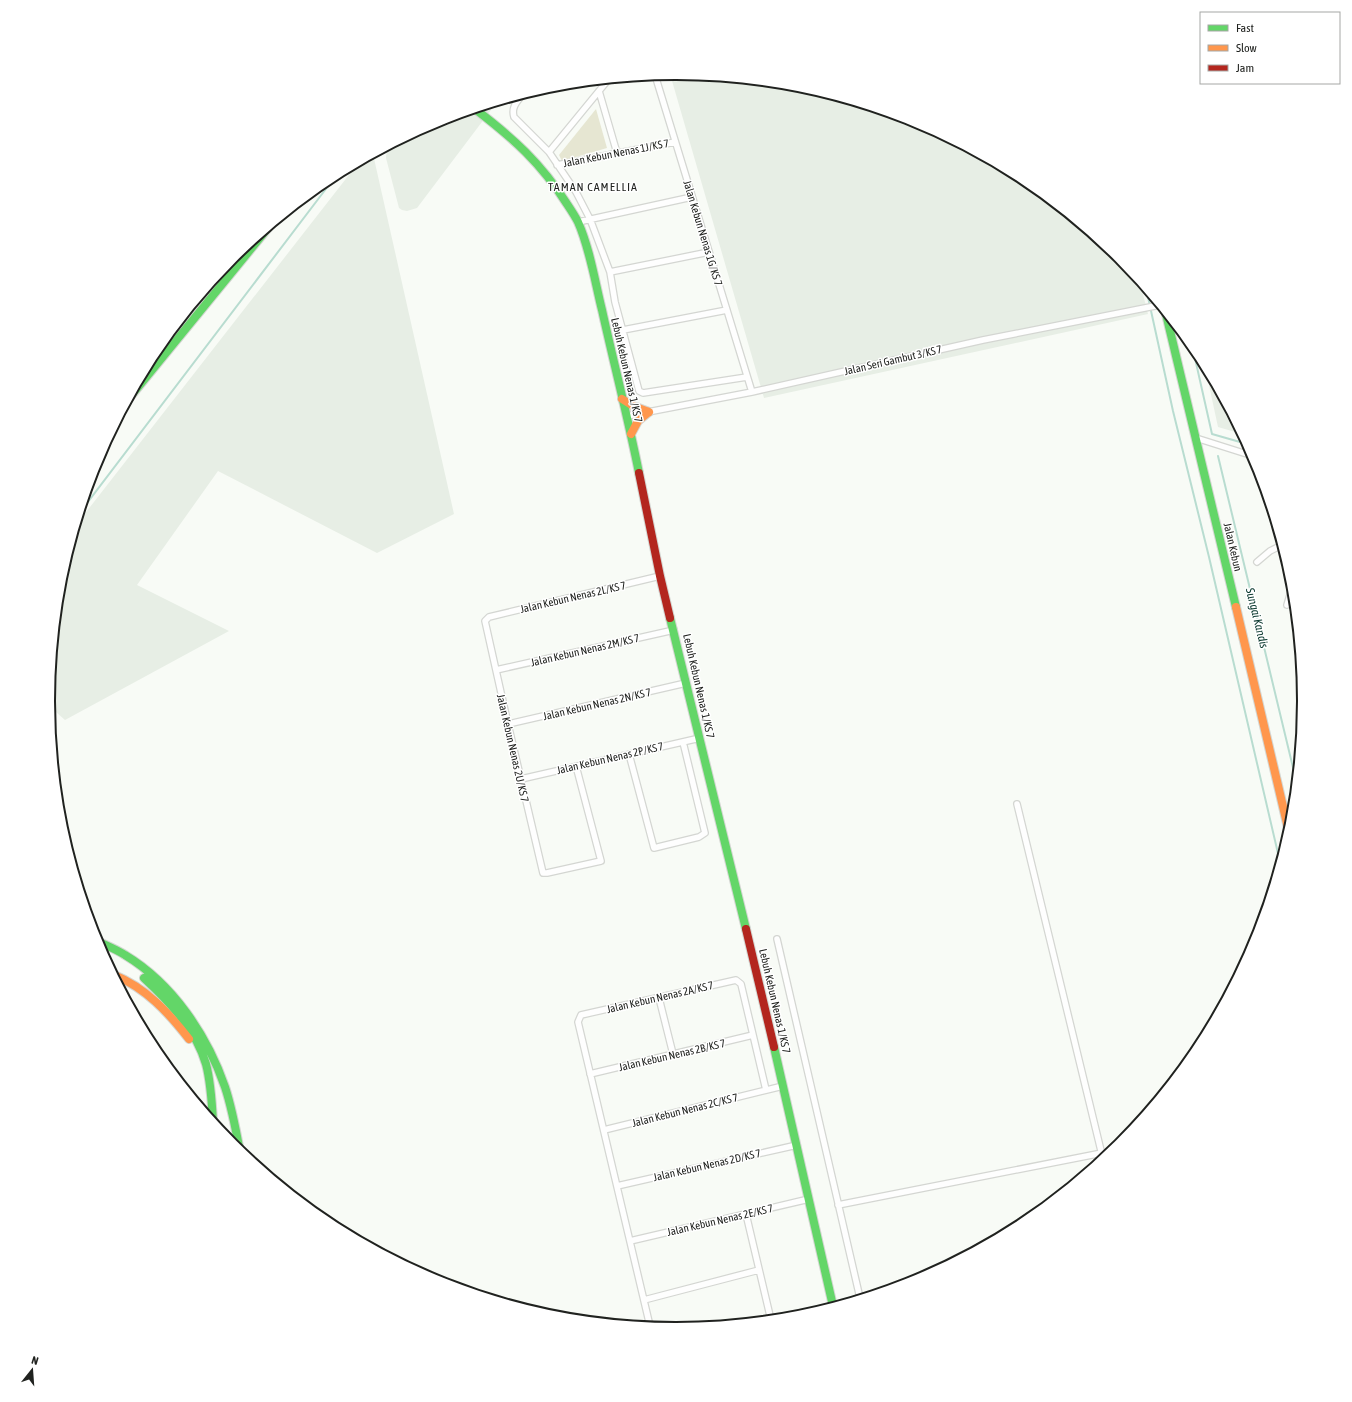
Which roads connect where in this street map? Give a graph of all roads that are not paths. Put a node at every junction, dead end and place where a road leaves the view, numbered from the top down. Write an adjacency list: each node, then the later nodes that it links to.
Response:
1 (657, 80): 6 (street, Jalan Kebun Nenas 1G/KS 7)
2 (605, 84): 3 (street)
3 (599, 91): 7 (street); 8 (street)
4 (518, 100): 7 (street)
5 (479, 112): 12 (main road, Lebuh Kebun Nenas 1/KS 7)
6 (675, 142): 8 (street, Jalan Kebun Nenas 1J/KS 7); 10 (street, Jalan Kebun Nenas 1G/KS 7)
7 (549, 152): 9 (street)
8 (617, 153): 9 (street, Jalan Kebun Nenas 1J/KS 7)
9 (557, 165): 11 (street)
10 (692, 197): 11 (street); 14 (street, Jalan Kebun Nenas 1G/KS 7)
11 (590, 219): 12 (street); 15 (street)
12 (578, 222): 23 (main road, Lebuh Kebun Nenas 1/KS 7)
13 (251, 249): 21 (main road)
14 (709, 252): 15 (street); 17 (street, Jalan Kebun Nenas 1G/KS 7)
15 (610, 272): 19 (street)
16 (1155, 306): 22 (street, Jalan Seri Gambut 3/KS 7)
17 (727, 310): 19 (street); 20 (street, Jalan Kebun Nenas 1G/KS 7)
18 (1168, 322): 27 (main road, Jalan Kebun)
19 (623, 330): 20 (street)
20 (747, 376): 22 (street, Jalan Kebun Nenas 1G/KS 7)
21 (147, 377)
22 (752, 392): 24 (street, Jalan Seri Gambut 3/KS 7)
23 (622, 399): 24 (main road); 25 (main road, Lebuh Kebun Nenas 1/KS 7)
24 (649, 412): 25 (street, Jalan Seri Gambut 3/KS 7); 26 (main road)
25 (627, 416): 26 (main road, Lebuh Kebun Nenas 1/KS 7)
26 (631, 434): 31 (main road, Lebuh Kebun Nenas 1/KS 7)
27 (1196, 438): 28 (street); 45 (main road, Jalan Kebun)
28 (1246, 454)
29 (1278, 547): 30 (street)
30 (1257, 562)
31 (660, 576): 34 (street, Jalan Kebun Nenas 2L/KS 7); 35 (main road, Lebuh Kebun Nenas 1/KS 7)
32 (1288, 600): 33 (street)
33 (1287, 605)
34 (486, 618): 36 (street, Jalan Kebun Nenas 2U/KS 7)
35 (674, 630): 36 (street, Jalan Kebun Nenas 2M/KS 7); 37 (main road, Lebuh Kebun Nenas 1/KS 7)
36 (496, 670): 38 (street, Jalan Kebun Nenas 2U/KS 7)
37 (686, 683): 38 (street, Jalan Kebun Nenas 2N/KS 7); 39 (main road, Lebuh Kebun Nenas 1/KS 7)
38 (508, 724): 43 (street, Jalan Kebun Nenas 2U/KS 7)
39 (700, 738): 40 (street, Jalan Kebun Nenas 2P/KS 7); 55 (main road, Lebuh Kebun Nenas 1/KS 7)
40 (683, 742): 41 (street, Jalan Kebun Nenas 2P/KS 7); 41 (street)
41 (629, 754): 42 (street, Jalan Kebun Nenas 2P/KS 7)
42 (576, 766): 43 (street, Jalan Kebun Nenas 2P/KS 7); 43 (street, Jalan Kebun Nenas 2U/KS 7)
43 (521, 779)
44 (1017, 804): 61 (street)
45 (1286, 818)
46 (777, 939): 65 (street)
47 (105, 945): 59 (main road)
48 (120, 977): 53 (main road)
49 (144, 978): 53 (main road)
50 (659, 998): 51 (street, Jalan Kebun Nenas 2A/KS 7); 52 (street); 54 (street, Jalan Kebun Nenas 2A/KS 7)
51 (753, 1035): 52 (street, Jalan Kebun Nenas 2B/KS 7); 56 (street)
52 (673, 1054): 54 (street, Jalan Kebun Nenas 2B/KS 7)
53 (204, 1060): 57 (main road)
54 (590, 1074): 58 (street)
55 (783, 1086): 56 (street, Jalan Kebun Nenas 2C/KS 7); 60 (main road, Lebuh Kebun Nenas 1/KS 7)
56 (766, 1090): 58 (street, Jalan Kebun Nenas 2C/KS 7)
57 (212, 1113)
58 (604, 1130): 63 (street)
59 (239, 1142)
60 (797, 1145): 63 (street, Jalan Kebun Nenas 2D/KS 7); 64 (main road, Lebuh Kebun Nenas 1/KS 7)
61 (1102, 1152)
62 (1097, 1157): 65 (street)
63 (617, 1186): 67 (street)
64 (809, 1199): 66 (street, Jalan Kebun Nenas 2E/KS 7); 71 (main road, Lebuh Kebun Nenas 1/KS 7)
65 (838, 1205): 69 (street)
66 (746, 1214): 67 (street, Jalan Kebun Nenas 2E/KS 7); 68 (street)
67 (630, 1241): 70 (street)
68 (759, 1270): 70 (street); 72 (street)
69 (859, 1294)
70 (644, 1300): 73 (street)
71 (832, 1302)
72 (770, 1315)
73 (649, 1321)

